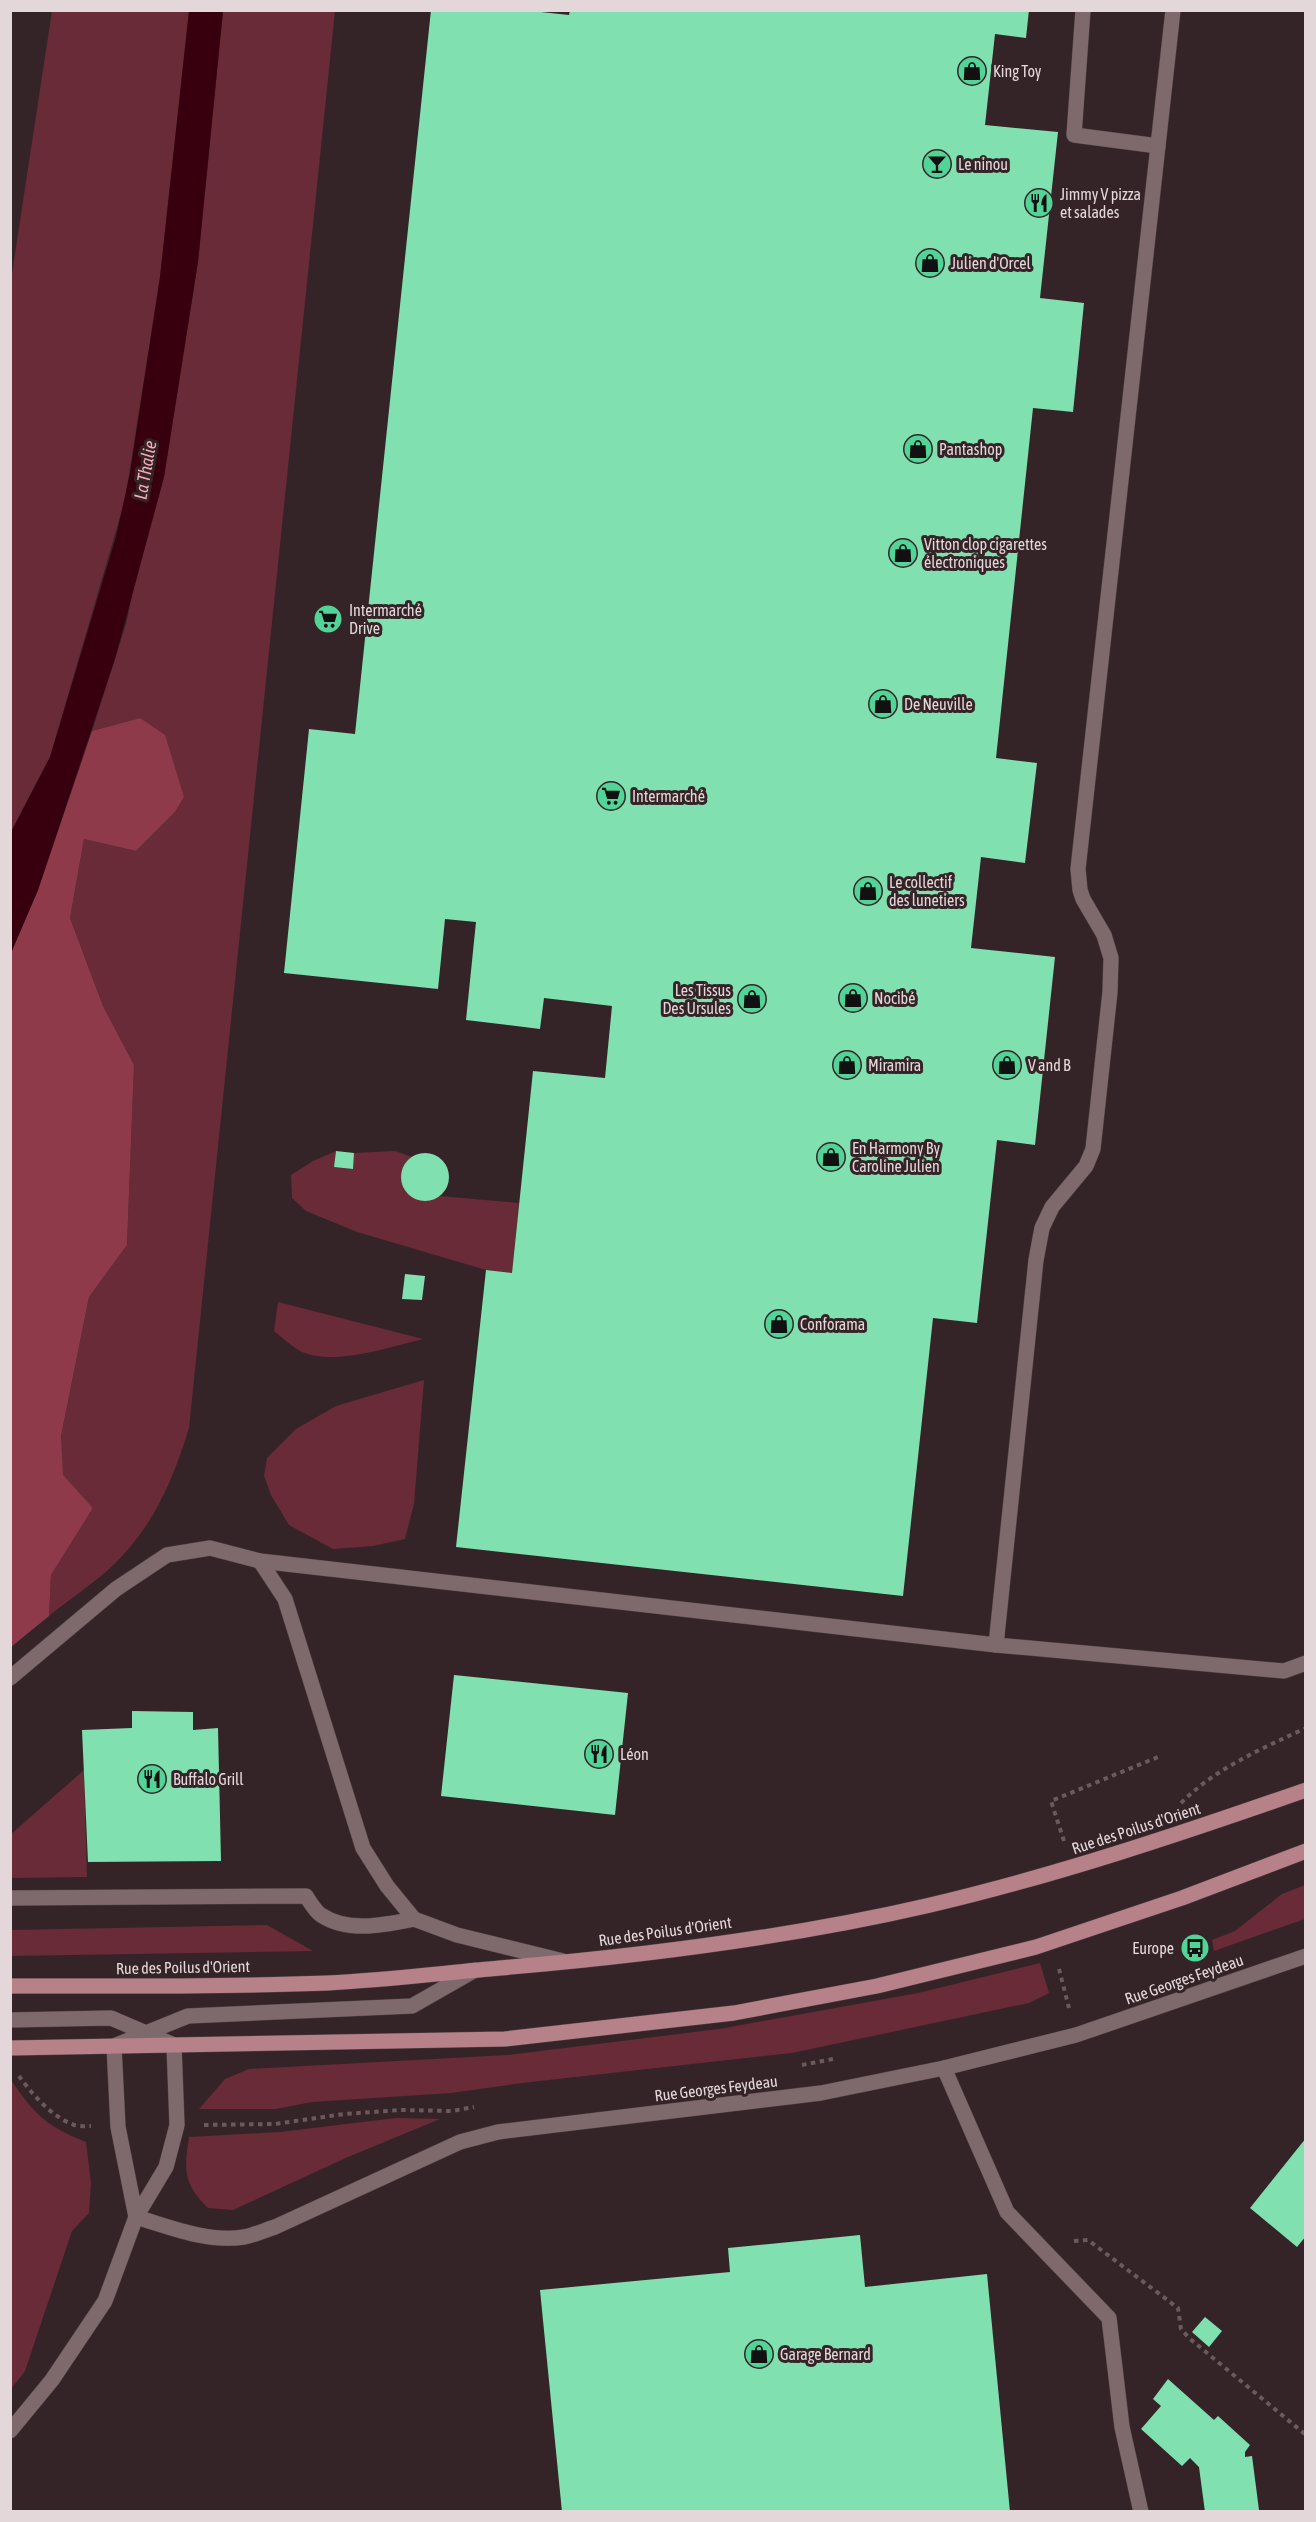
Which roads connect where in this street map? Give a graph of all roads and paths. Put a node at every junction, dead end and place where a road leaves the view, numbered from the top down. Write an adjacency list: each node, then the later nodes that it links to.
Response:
1 (1083, 10): 3 (street)
2 (1173, 10): 3 (street)
3 (1158, 146): 5 (street)
4 (260, 1561): 5 (street); 7 (street); 15 (street)
5 (996, 1644): 6 (street)
6 (1305, 1663)
7 (10, 1678)
8 (1305, 1728): 11 (path)
9 (1158, 1757): 12 (path)
10 (1305, 1790): 17 (main road, Rue des Poilus d'Orient)
11 (1179, 1804)
12 (1065, 1844)
13 (1305, 1851): 24 (main road)
14 (10, 1898): 15 (street)
15 (414, 1919): 17 (street)
16 (1305, 1956): 30 (street, Rue Georges Feydeau)
17 (568, 1962): 18 (main road, Rue des Poilus d'Orient)
18 (475, 1971): 19 (main road, Rue des Poilus d'Orient); 23 (street)
19 (10, 1986)
20 (1080, 2004): 21 (path)
21 (1059, 2010)
22 (10, 2020): 23 (street)
23 (146, 2033): 24 (street); 25 (street)
24 (174, 2045): 25 (main road); 32 (street)
25 (114, 2046): 26 (main road); 33 (street)
26 (10, 2048)
27 (840, 2058): 28 (path)
28 (795, 2066)
29 (14, 2068): 33 (path)
30 (944, 2068): 34 (street, Rue Georges Feydeau); 35 (street)
31 (475, 2107): 32 (path)
32 (177, 2125): 34 (street)
33 (118, 2127): 34 (street)
34 (136, 2217): 36 (street)
35 (1037, 2241): 37 (path); 38 (street)
36 (10, 2431)
37 (1305, 2434)
38 (1141, 2511)

